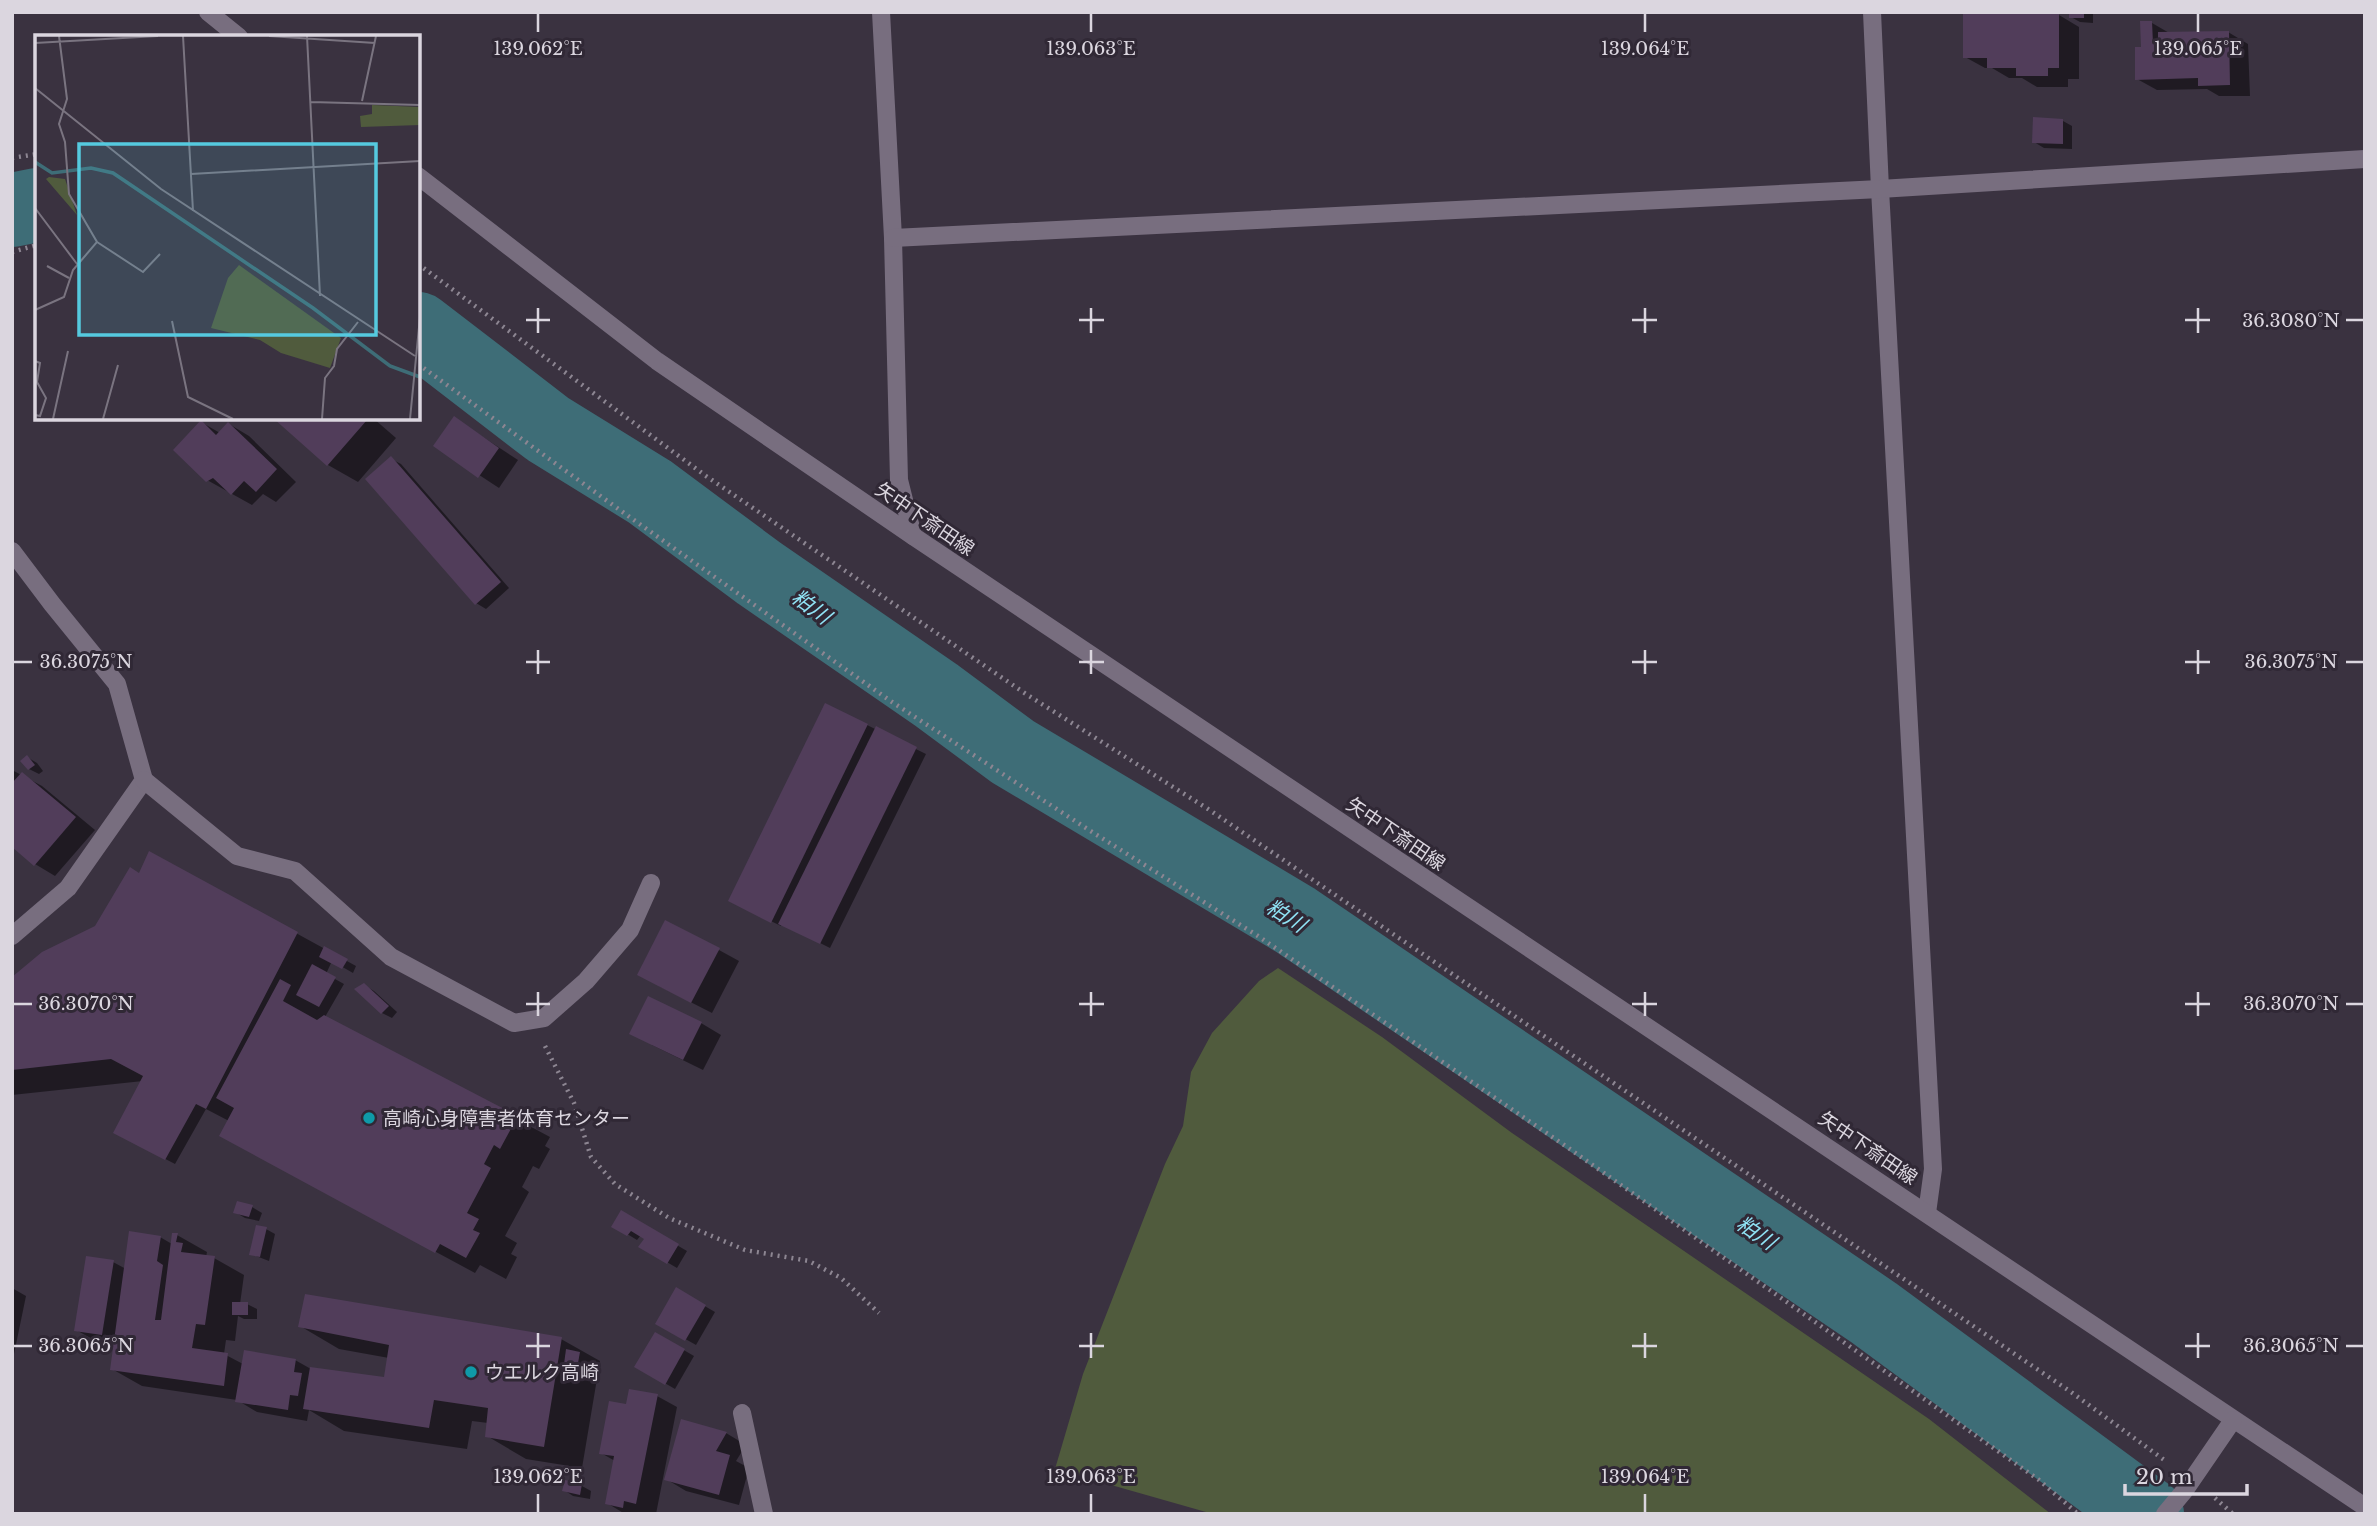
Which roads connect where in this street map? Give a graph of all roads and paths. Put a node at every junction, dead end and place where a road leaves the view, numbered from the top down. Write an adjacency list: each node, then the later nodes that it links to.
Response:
1 (208, 12): 4 (street)
2 (881, 12): 10 (street)
3 (1872, 12): 9 (street)
4 (237, 35)
5 (35, 154): 6 (path)
6 (12, 158)
7 (2365, 159): 9 (street)
8 (420, 178): 15 (street, 矢中下斎田線)
9 (1880, 189): 10 (street); 21 (street)
10 (893, 238): 15 (street)
11 (35, 246): 12 (path)
12 (12, 252)
13 (420, 265): 25 (path)
14 (420, 365): 29 (path)
15 (913, 536): 21 (street, 矢中下斎田線)
16 (12, 551): 17 (street)
17 (144, 780): 19 (street); 20 (street)
18 (651, 883): 20 (street)
19 (12, 936)
20 (514, 1023): 22 (path)
21 (1927, 1213): 24 (street, 矢中下斎田線)
22 (880, 1313)
23 (742, 1413): 28 (street)
24 (2233, 1420): 27 (street, 矢中下斎田線); 30 (street)
25 (2172, 1465)
26 (2206, 1491): 31 (path)
27 (2365, 1507)
28 (764, 1514)
29 (2078, 1514)
30 (2165, 1514)
31 (2233, 1514)

